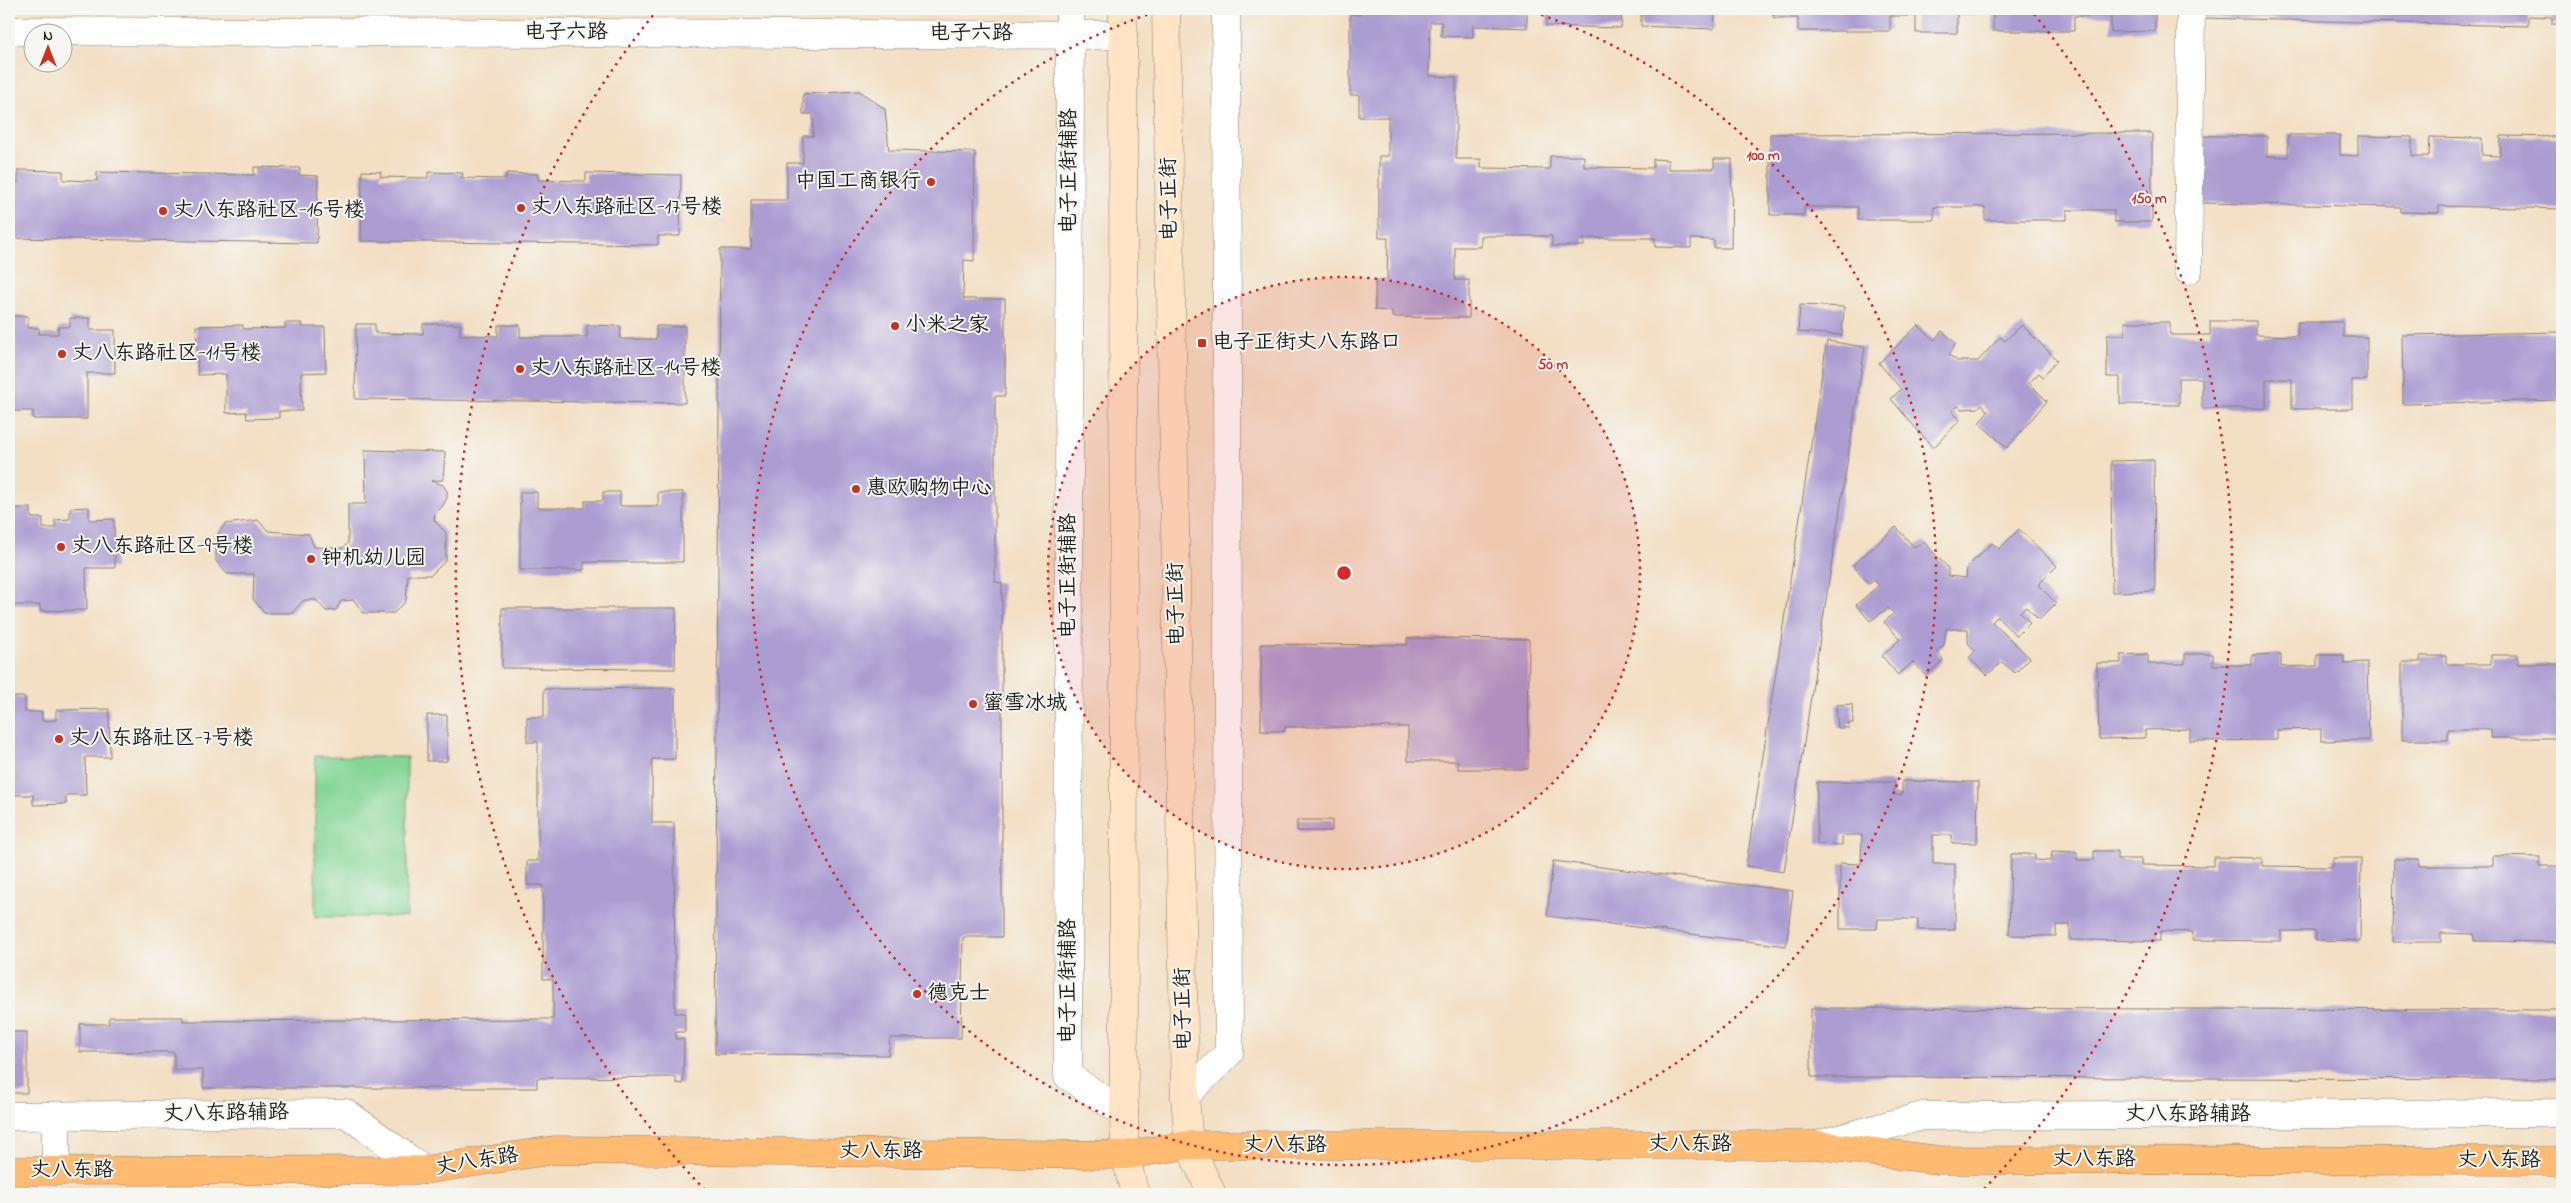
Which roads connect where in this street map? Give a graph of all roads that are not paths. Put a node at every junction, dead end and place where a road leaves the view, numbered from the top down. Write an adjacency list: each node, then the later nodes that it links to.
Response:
1 (1166, 9): 8 (main road, 电子正街)
2 (1226, 9): 8 (street)
3 (2192, 9): 7 (street)
4 (1070, 22): 5 (street, 电子六路); 6 (street, 电子六路); 9 (street, 电子正街辅路)
5 (1123, 22): 9 (main road)
6 (9, 31)
7 (2188, 270)
8 (1185, 1096): 13 (main road, 电子正街)
9 (1124, 1113): 15 (main road)
10 (2562, 1113): 14 (street, 丈八东路辅路)
11 (9, 1116): 12 (street, 丈八东路辅路)
12 (56, 1116): 17 (street, 丈八东路辅路); 19 (street)
13 (1189, 1145): 14 (main road, 丈八东路); 15 (main road, 丈八东路); 21 (main road, 电子正街)
14 (1817, 1145): 16 (main road, 丈八东路)
15 (1125, 1155): 17 (main road, 丈八东路); 20 (main road)
16 (2562, 1161)
17 (424, 1170): 19 (main road, 丈八东路)
18 (9, 1171): 19 (main road, 丈八东路)
19 (56, 1171)
20 (1135, 1194)
21 (1212, 1194)

